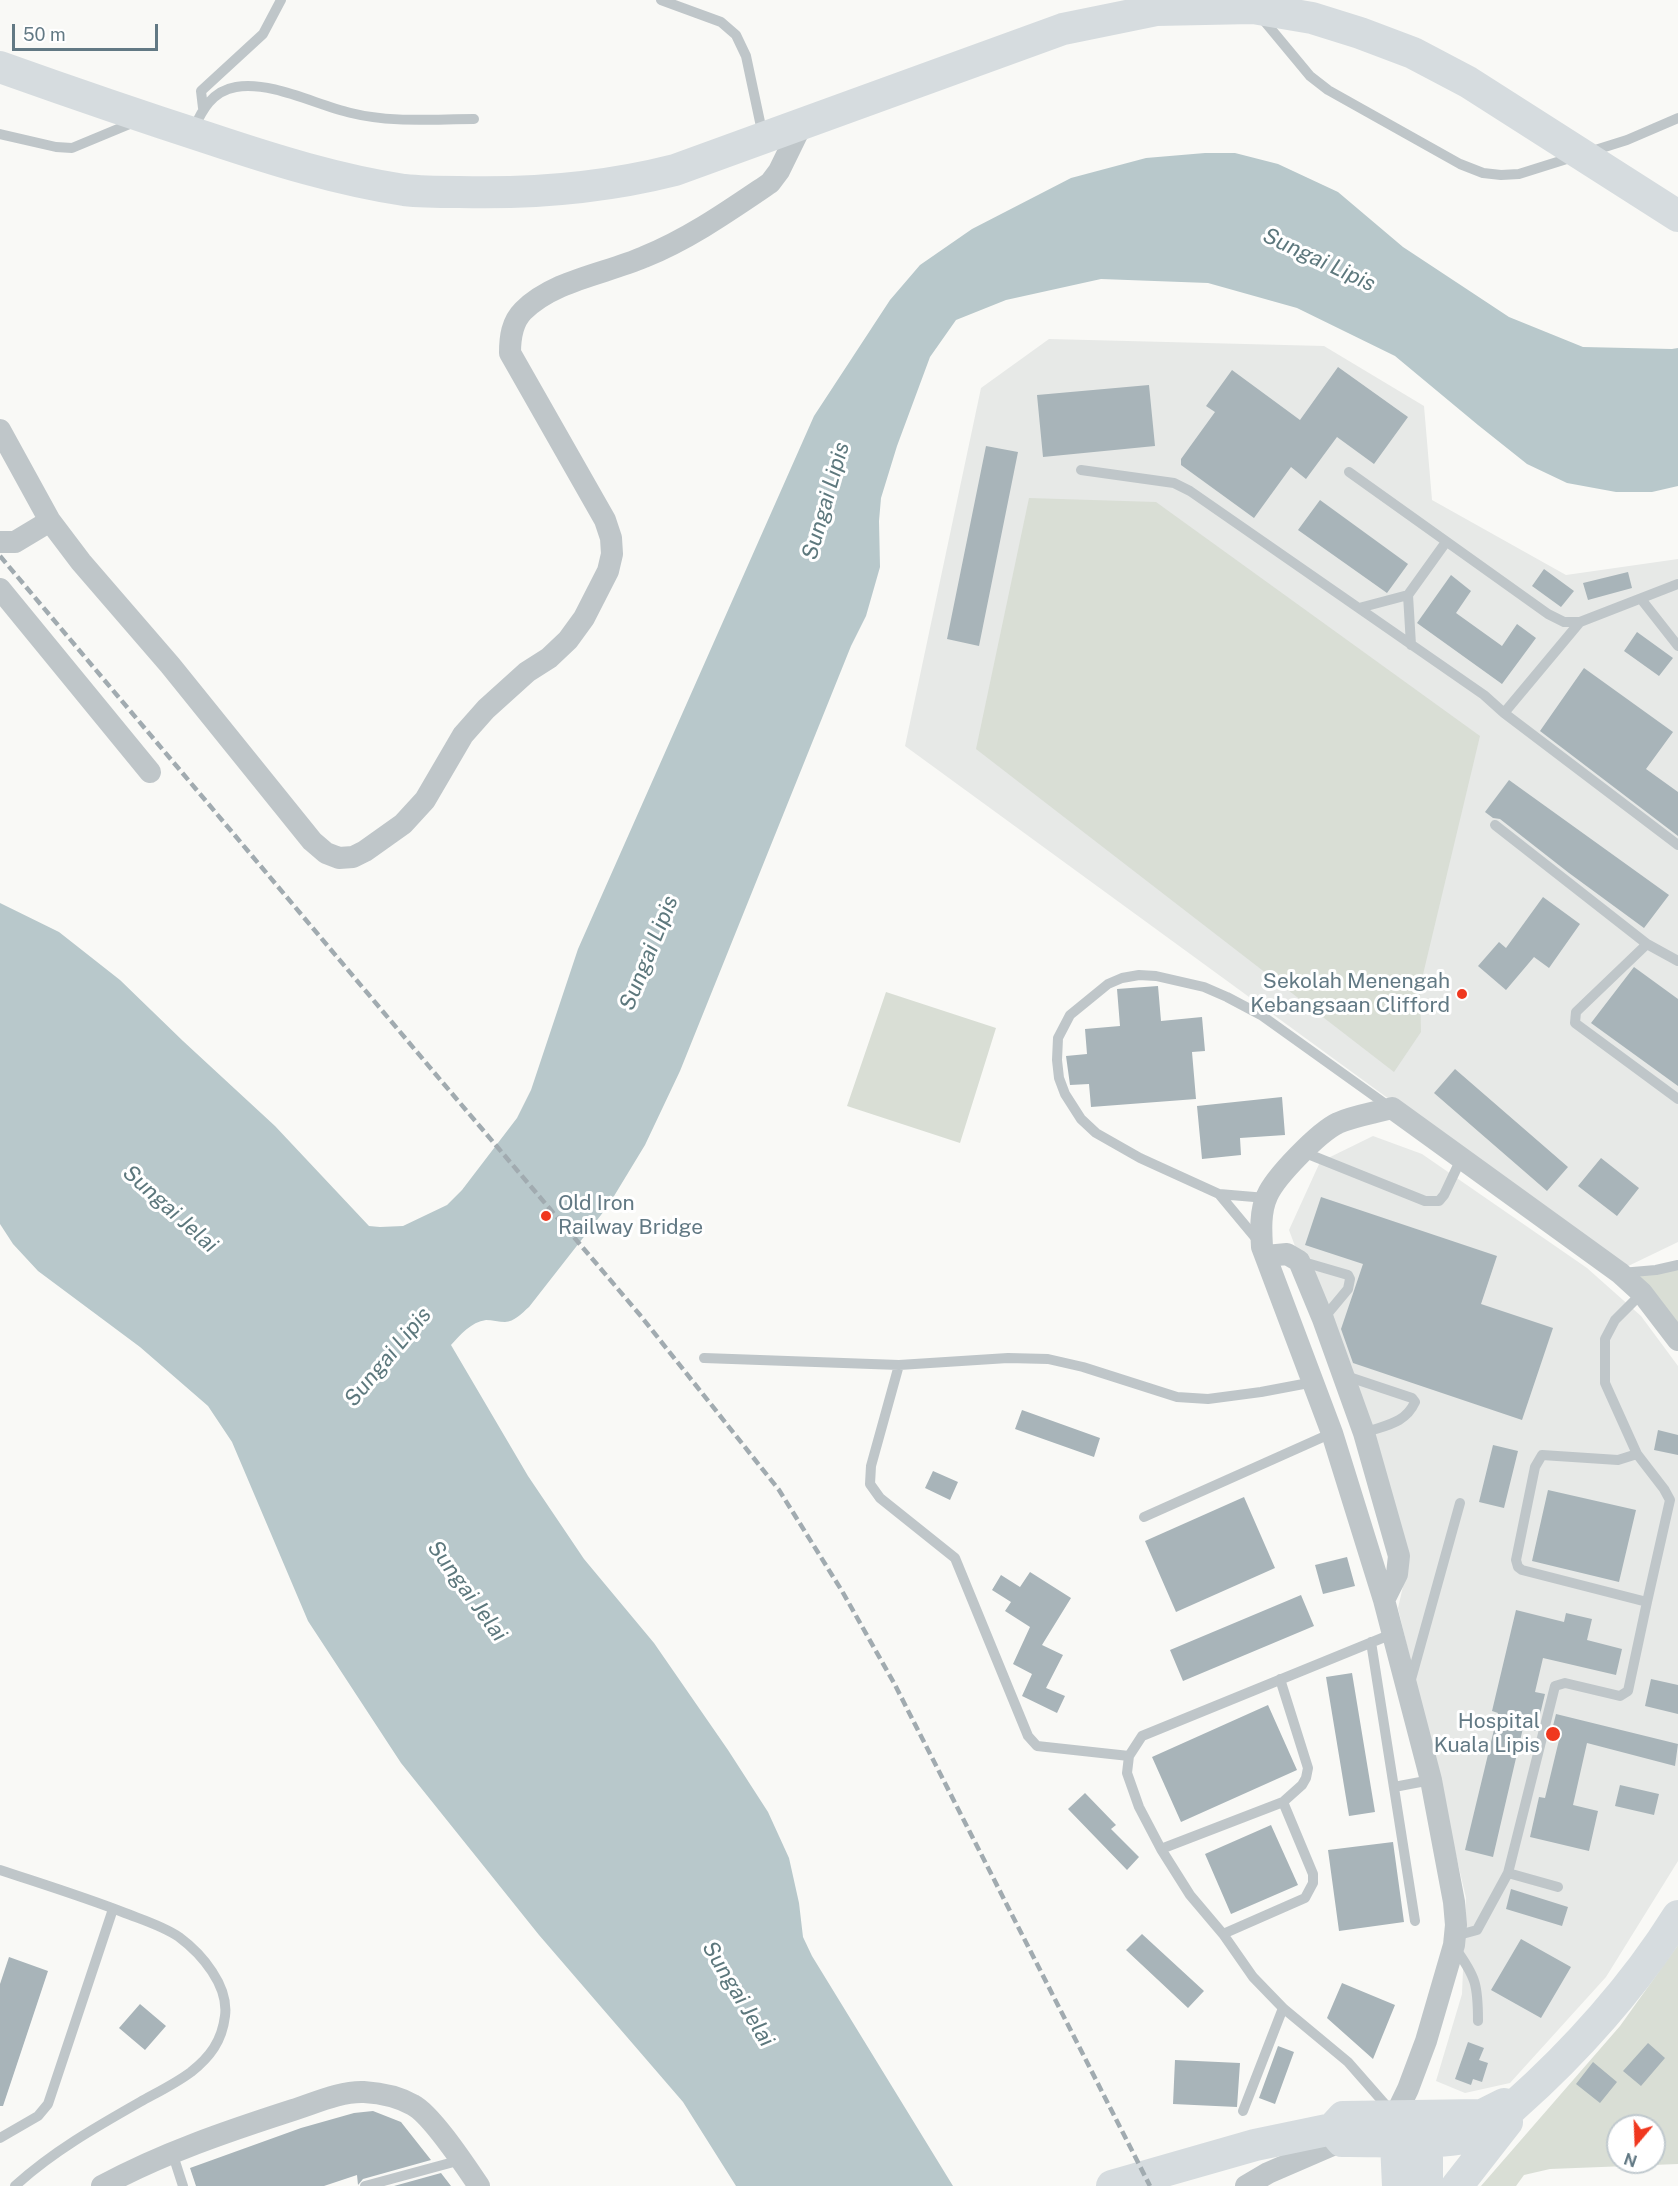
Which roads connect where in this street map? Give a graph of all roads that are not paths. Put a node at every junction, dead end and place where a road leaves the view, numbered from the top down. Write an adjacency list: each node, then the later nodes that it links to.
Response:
1 (280, 0): 8 (lane)
2 (661, 0): 11 (lane)
3 (1253, 8): 6 (lane); 9 (main road); 12 (main road)
4 (0, 67): 5 (main road)
5 (145, 118): 8 (main road); 10 (lane)
6 (1678, 118)
7 (474, 119): 8 (lane)
8 (197, 120): 11 (main road)
9 (802, 124): 11 (main road); 16 (street)
10 (0, 134)
11 (764, 139)
12 (1678, 216)
13 (0, 430): 16 (street)
14 (1081, 470): 23 (lane)
15 (1349, 472): 18 (lane)
16 (50, 521): 17 (street)
17 (0, 542)
18 (1446, 542): 21 (lane); 24 (lane)
19 (1678, 584): 22 (lane)
20 (0, 589): 28 (street)
21 (1408, 595): 23 (lane); 25 (lane)
22 (1641, 599): 24 (lane); 26 (lane)
23 (1359, 608): 25 (lane)
24 (1580, 622): 27 (lane)
25 (1411, 645): 27 (lane)
26 (1678, 645)
27 (1504, 713): 30 (lane)
28 (150, 772)
29 (1495, 825): 31 (lane)
30 (1678, 845)
31 (1647, 944): 32 (lane); 33 (lane)
32 (1678, 961)
33 (1678, 1099)
34 (1392, 1108): 35 (street); 36 (street); 37 (lane)
35 (1303, 1152): 36 (lane); 38 (street)
36 (1461, 1159): 42 (street)
37 (1219, 1194): 38 (lane); 39 (lane)
38 (1266, 1198): 39 (street)
39 (1264, 1252): 40 (street); 49 (street)
40 (1299, 1261): 44 (street); 44 (lane)
41 (1678, 1265): 42 (lane)
42 (1620, 1273): 43 (street)
43 (1642, 1293): 45 (street); 52 (lane)
44 (1323, 1319): 48 (street)
45 (1678, 1340)
46 (704, 1358): 47 (lane)
47 (899, 1365): 49 (lane); 60 (lane)
48 (1343, 1375): 51 (street); 51 (lane)
49 (1314, 1382): 50 (street)
50 (1332, 1433): 54 (lane); 55 (street)
51 (1364, 1433): 55 (street)
52 (1637, 1454): 56 (lane); 56 (lane)
53 (1460, 1503): 59 (lane)
54 (1144, 1517)
55 (1384, 1600): 57 (street)
56 (1647, 1602): 66 (lane)
57 (1382, 1638): 58 (lane); 59 (street); 62 (lane)
58 (1280, 1679): 60 (lane); 63 (lane)
59 (1409, 1689): 61 (street)
60 (1130, 1756): 64 (lane)
61 (1431, 1780): 62 (lane); 72 (street)
62 (1394, 1787): 70 (lane)
63 (1283, 1802): 64 (lane); 71 (lane)
64 (1161, 1849): 71 (lane)
65 (0, 1870): 68 (lane)
66 (1508, 1873): 67 (lane); 72 (lane)
67 (1558, 1887)
68 (113, 1908): 80 (lane); 83 (lane)
69 (1678, 1916): 75 (main road)
70 (1414, 1921)
71 (1223, 1934): 73 (lane)
72 (1454, 1941): 74 (lane); 77 (street)
73 (1283, 2008): 76 (lane); 77 (lane)
74 (1478, 2021)
75 (1532, 2090): 78 (main road); 92 (main road)
76 (1243, 2111)
77 (1399, 2115): 78 (main road); 78 (street); 79 (main road); 90 (main road)
78 (1426, 2128): 91 (main road)
79 (1341, 2137): 88 (main road); 89 (street); 90 (main road)
80 (0, 2138)
81 (172, 2152): 82 (street); 84 (street); 85 (lane)
82 (461, 2160): 86 (lane); 87 (street)
83 (15, 2186)
84 (102, 2186)
85 (183, 2186)
86 (365, 2186)
87 (479, 2186)
88 (1112, 2186)
89 (1246, 2186)
90 (1396, 2186)
91 (1428, 2186)
92 (1457, 2186)

